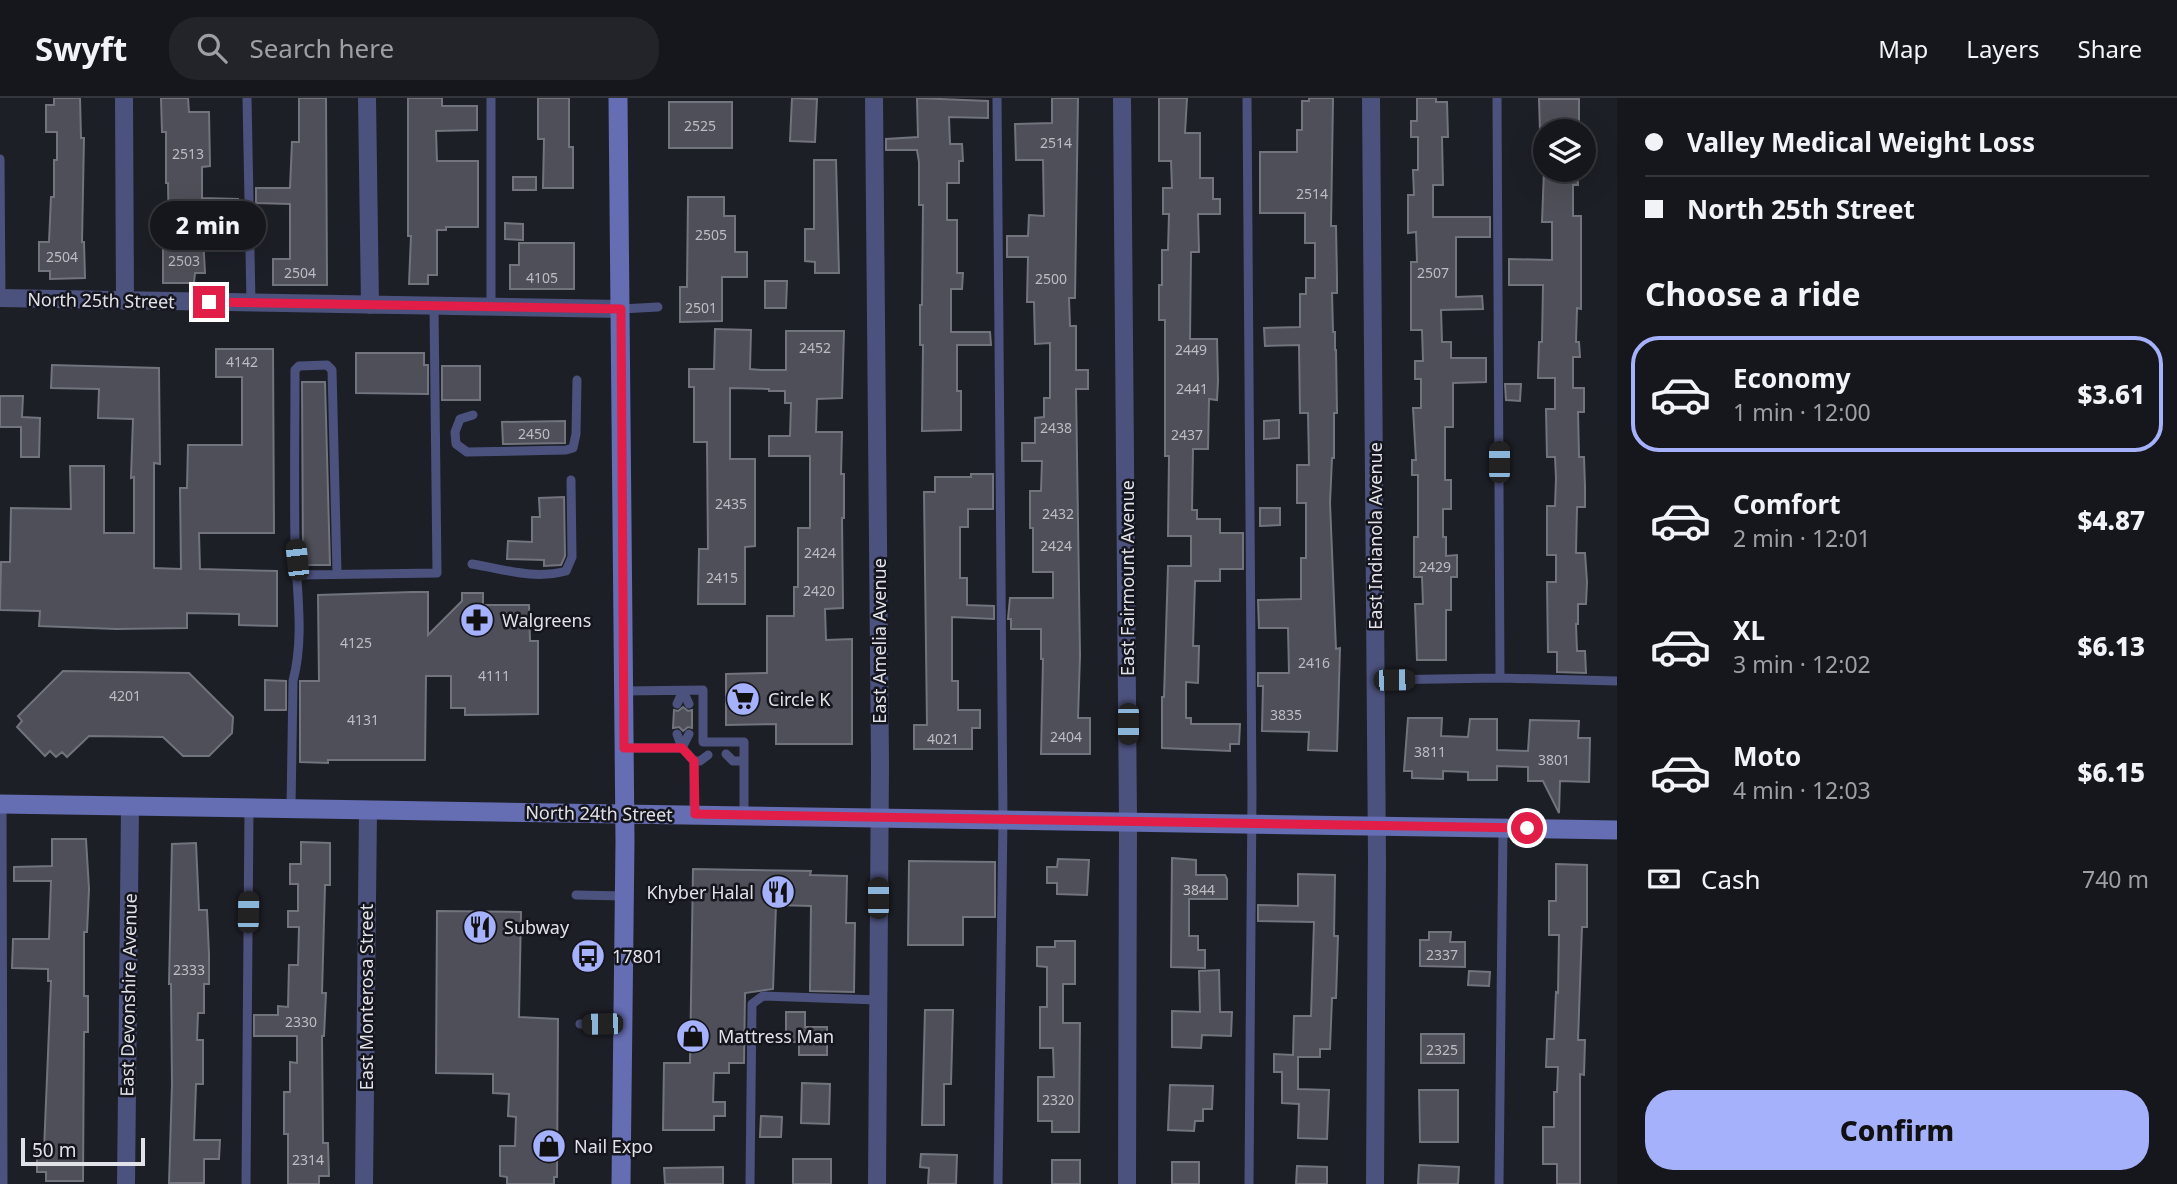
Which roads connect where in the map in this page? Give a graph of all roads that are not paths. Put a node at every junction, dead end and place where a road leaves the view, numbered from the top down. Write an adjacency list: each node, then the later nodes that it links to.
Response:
1 (124, 98): 14 (street)
2 (247, 98): 15 (lane)
3 (367, 98): 16 (street)
4 (491, 98): 18 (lane)
5 (618, 98): 20 (main road)
6 (874, 98): 50 (street, East Amelia Avenue)
7 (996, 98): 51 (lane)
8 (1122, 98): 52 (street, East Fairmount Avenue)
9 (1247, 98): 53 (lane)
10 (1371, 98): 28 (street, East Indianola Avenue)
11 (1497, 98): 27 (lane)
12 (0, 159): 13 (lane)
13 (1, 298): 14 (street, North 25th Street)
14 (125, 301): 15 (street, North 25th Street)
15 (251, 303): 16 (street, North 25th Street)
16 (370, 305): 17 (street, North 25th Street)
17 (433, 306): 18 (street, North 25th Street); 25 (lane)
18 (491, 307): 20 (street, North 25th Street)
19 (658, 307): 20 (lane)
20 (621, 309): 30 (main road)
21 (576, 380): 22 (lane)
22 (473, 415)
23 (572, 480): 24 (lane)
24 (472, 564)
25 (337, 573): 26 (lane); 26 (lane)
26 (298, 575): 45 (lane)
27 (1500, 678): 28 (lane); 29 (lane)
28 (1376, 680): 54 (street, East Indianola Avenue)
29 (1617, 681)
30 (624, 691): 31 (lane); 36 (main road)
31 (683, 691): 32 (lane); 33 (lane); 40 (lane)
32 (677, 704)
33 (689, 704)
34 (677, 734): 37 (lane)
35 (689, 734): 37 (lane)
36 (624, 748): 37 (lane); 47 (main road)
37 (682, 748): 41 (lane)
38 (708, 755): 41 (lane)
39 (729, 760): 40 (lane)
40 (744, 761): 49 (lane)
41 (701, 763): 48 (lane)
42 (1, 804): 43 (main road, North 24th Street); 62 (lane)
43 (130, 807): 44 (main road, North 24th Street); 63 (street, East Devonshire Avenue)
44 (250, 809): 45 (main road, North 24th Street); 64 (lane)
45 (291, 809): 46 (main road, North 24th Street)
46 (368, 810): 47 (main road, North 24th Street); 65 (street, East Monterosa Street)
47 (624, 813): 48 (main road, North 24th Street); 58 (main road)
48 (695, 814): 49 (main road, North 24th Street)
49 (744, 815): 50 (main road, North 24th Street)
50 (879, 817): 51 (main road, North 24th Street); 59 (street, East Amelia Avenue)
51 (1003, 819): 52 (main road, North 24th Street); 69 (lane)
52 (1129, 821): 53 (main road, North 24th Street); 70 (street, East Fairmount Avenue)
53 (1252, 824): 54 (main road, North 24th Street); 71 (lane)
54 (1377, 825): 55 (main road, North 24th Street); 72 (street, East Indianola Avenue)
55 (1503, 828): 56 (main road, North 24th Street); 73 (lane)
56 (1617, 830)
57 (576, 895): 58 (lane)
58 (624, 896): 61 (main road)
59 (878, 1000): 67 (lane); 68 (street, East Amelia Avenue)
60 (580, 1024): 61 (lane)
61 (623, 1024): 66 (main road)
62 (2, 1184)
63 (126, 1184)
64 (246, 1184)
65 (365, 1184)
66 (621, 1184)
67 (750, 1184)
68 (877, 1184)
69 (998, 1184)
70 (1127, 1184)
71 (1249, 1184)
72 (1375, 1184)
73 (1499, 1184)

